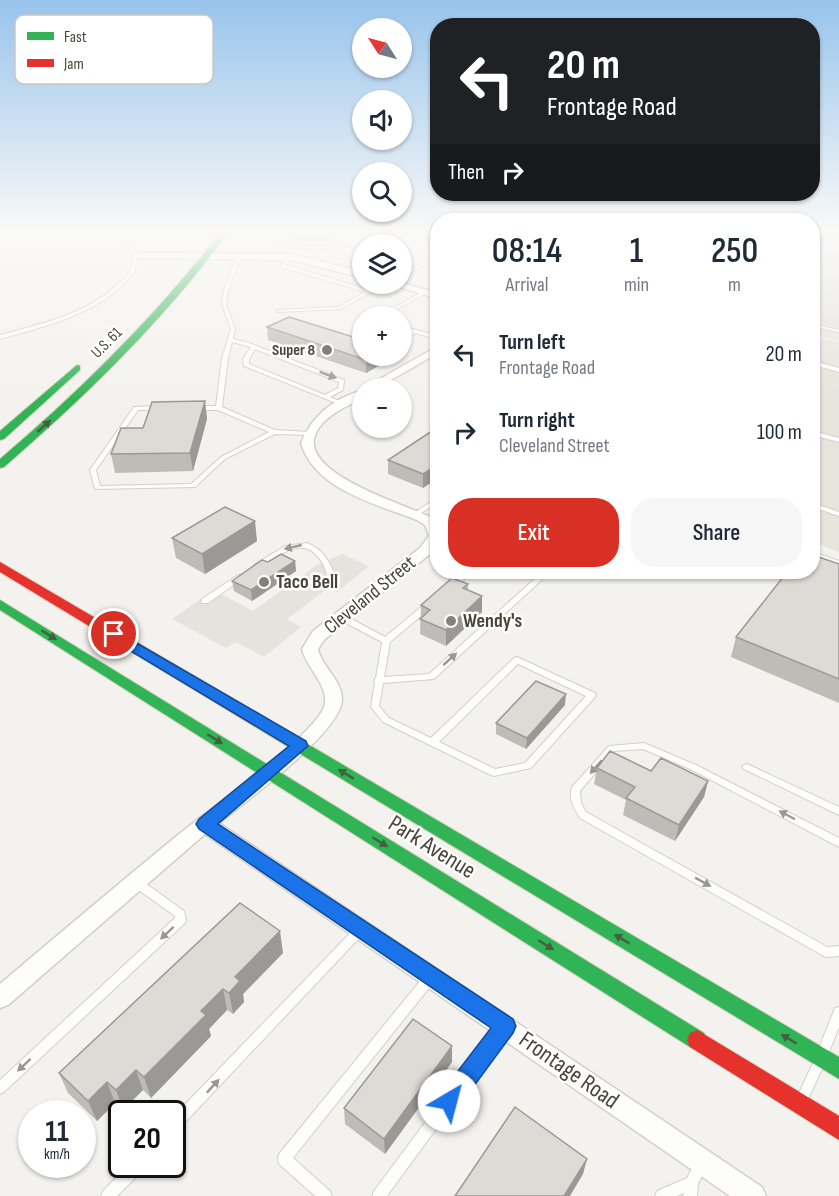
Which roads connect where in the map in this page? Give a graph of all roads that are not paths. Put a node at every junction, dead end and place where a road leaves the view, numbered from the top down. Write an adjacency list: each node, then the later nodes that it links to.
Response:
1 (115, 289): 18 (lane)
2 (179, 289): 37 (main road, U.S. 61, one-way to 2)
3 (226, 289): 19 (lane)
4 (414, 289): 5 (street)
5 (426, 292): 6 (street); 8 (lane)
6 (430, 293)
7 (366, 294): 9 (lane)
8 (400, 306)
9 (279, 310)
10 (839, 325): 12 (lane)
11 (820, 326): 12 (lane)
12 (832, 329): 15 (lane)
13 (412, 330): 14 (lane)
14 (416, 331): 16 (lane); 17 (lane)
15 (839, 331)
16 (412, 333)
17 (430, 335)
18 (0, 337)
19 (230, 340): 20 (lane); 31 (lane)
20 (254, 347): 26 (lane); 26 (lane, one-way to 26)
21 (430, 354): 25 (street)
22 (91, 355): 35 (main road, U.S. 61)
23 (820, 365): 24 (lane)
24 (839, 370)
25 (387, 378)
26 (325, 397): 28 (lane)
27 (352, 399): 28 (street)
28 (343, 404): 33 (street)
29 (172, 408): 32 (lane)
30 (184, 408): 31 (lane)
31 (219, 408): 32 (lane)
32 (274, 432): 33 (lane)
33 (309, 434): 40 (street, Cleveland Street)
34 (820, 435): 36 (lane)
35 (0, 437)
36 (839, 441)
37 (0, 465)
38 (430, 504): 40 (lane)
39 (820, 507): 41 (lane)
40 (416, 514): 42 (street, Cleveland Street)
41 (839, 514)
42 (430, 522)
43 (430, 544): 54 (street, Cleveland Street)
44 (820, 556): 45 (lane)
45 (839, 563)
46 (0, 567): 58 (main road, Park Avenue)
47 (332, 578): 51 (lane, one-way to 51)
48 (460, 579): 50 (lane)
49 (539, 579): 56 (lane, one-way to 49)
50 (441, 595)
51 (205, 601)
52 (432, 602): 55 (lane)
53 (0, 604): 60 (main road, Park Avenue, one-way to 60)
54 (341, 617): 55 (lane); 58 (street, Cleveland Street)
55 (386, 641): 56 (lane)
56 (378, 680): 57 (lane)
57 (432, 742): 57 (lane)
58 (300, 746): 60 (street, Cleveland Street); 71 (main road, Park Avenue, one-way to 58)
59 (747, 767): 61 (lane)
60 (268, 772): 62 (street, Cleveland Street); 74 (main road, Park Avenue, one-way to 74)
61 (839, 811)
62 (205, 824): 64 (street, Cleveland Street); 65 (street, Frontage Road)
63 (839, 843): 66 (lane, one-way to 66)
64 (136, 882): 68 (street, Cleveland Street); 73 (lane, one-way to 73)
65 (360, 929): 67 (street, Frontage Road); 75 (lane, one-way to 65)
66 (839, 951)
67 (431, 976): 70 (street, Frontage Road); 81 (lane)
68 (0, 998)
69 (839, 1012): 71 (lane)
70 (505, 1026): 77 (street, Frontage Road); 82 (lane)
71 (821, 1058): 72 (main road, Park Avenue); 74 (lane)
72 (839, 1069)
73 (0, 1088)
74 (800, 1105): 76 (main road, Park Avenue)
75 (186, 1113)
76 (839, 1129)
77 (703, 1162): 79 (lane); 84 (street, Frontage Road)
78 (125, 1178): 80 (lane)
79 (691, 1190): 83 (lane)
80 (108, 1196)
81 (325, 1196)
82 (379, 1196)
83 (662, 1196)
84 (753, 1196)

